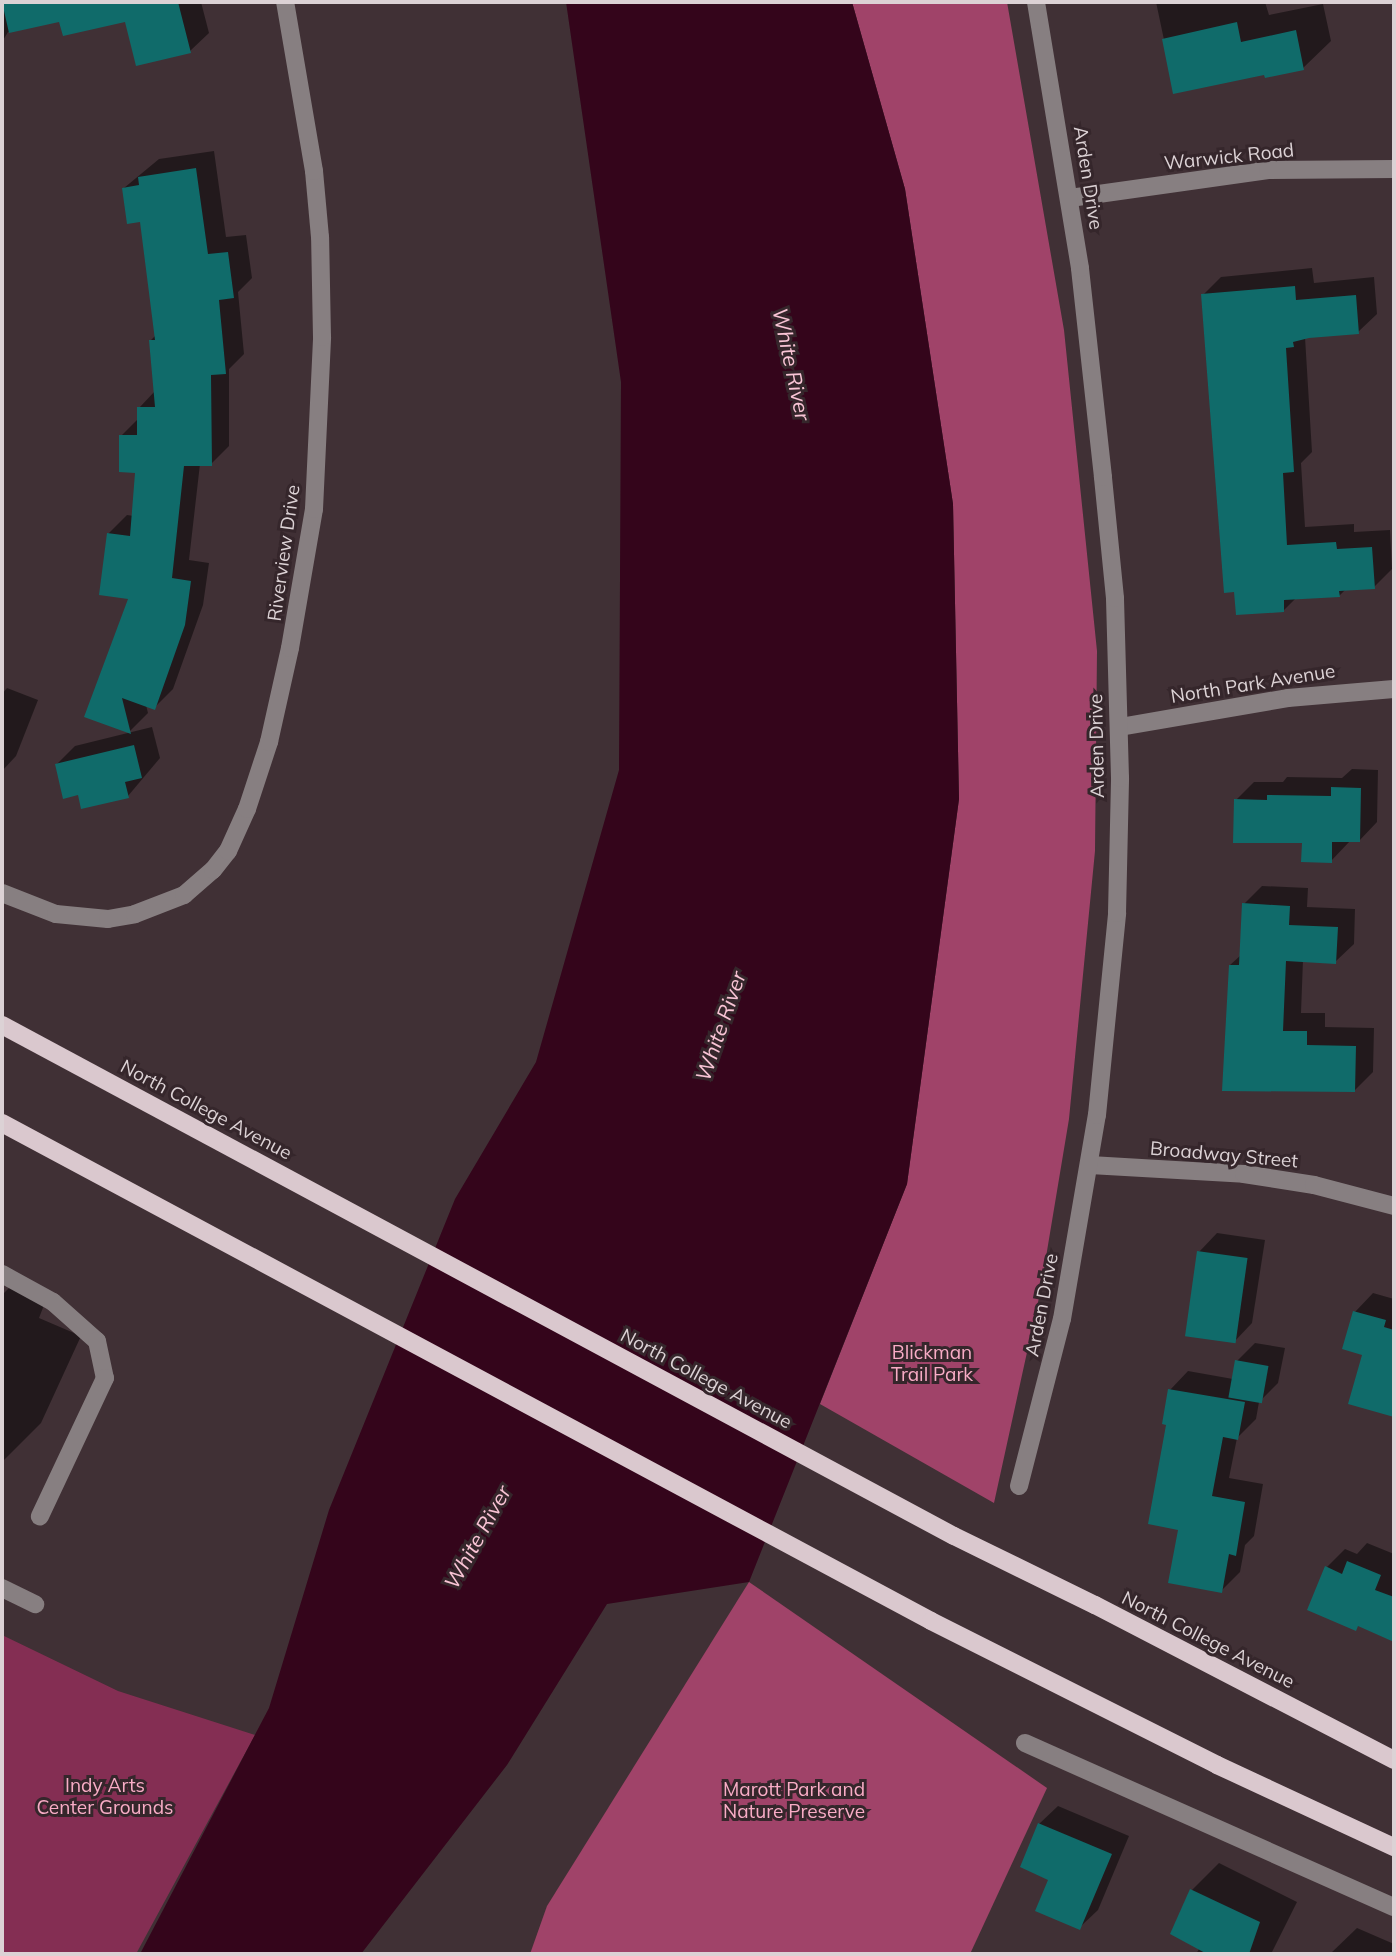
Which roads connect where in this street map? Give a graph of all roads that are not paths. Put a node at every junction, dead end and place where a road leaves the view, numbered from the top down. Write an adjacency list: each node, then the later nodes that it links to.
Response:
1 (285, 2): 7 (street, Riverview Drive)
2 (1036, 2): 4 (street, Arden Drive)
3 (1394, 169): 4 (street, Warwick Road)
4 (1070, 198): 6 (street, Arden Drive)
5 (1394, 689): 6 (street, North Park Avenue)
6 (1120, 727): 10 (street, Arden Drive)
7 (2, 893)
8 (2, 1025): 18 (main road, North College Avenue)
9 (2, 1123): 19 (main road)
10 (1090, 1166): 11 (street, Broadway Street); 13 (street, Arden Drive)
11 (1394, 1206)
12 (2, 1274): 14 (street)
13 (1019, 1486)
14 (40, 1516)
15 (2, 1588): 16 (street)
16 (35, 1604)
17 (1025, 1743): 20 (street)
18 (1394, 1760)
19 (1394, 1847)
20 (1394, 1907)

